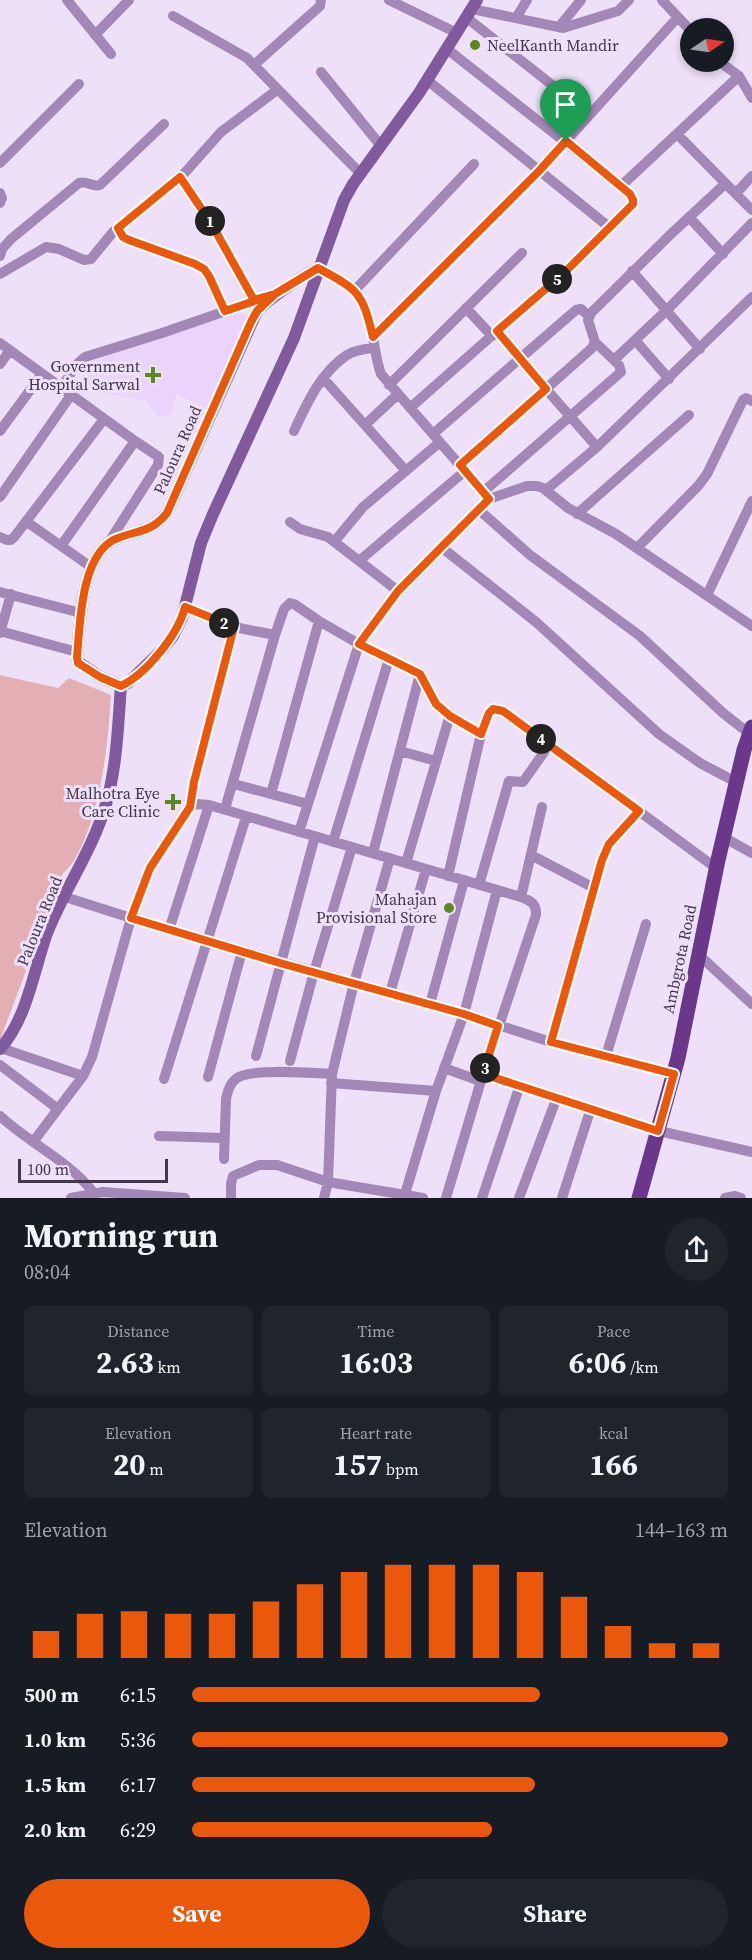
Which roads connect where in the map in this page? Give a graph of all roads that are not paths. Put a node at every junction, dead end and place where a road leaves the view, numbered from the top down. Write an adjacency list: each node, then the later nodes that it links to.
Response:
1 (66, 0): 15 (street)
2 (129, 0): 15 (street)
3 (321, 0): 18 (street)
4 (389, 0): 14 (street)
5 (527, 0): 12 (street)
6 (581, 0): 13 (street)
7 (629, 0): 13 (street)
8 (662, 0): 11 (street)
9 (472, 9): 12 (street); 14 (main road); 26 (street)
10 (174, 16): 18 (street)
11 (678, 17): 26 (street)
12 (516, 18): 13 (street)
13 (559, 27)
14 (458, 33): 16 (main road)
15 (95, 35): 17 (street)
16 (447, 50): 22 (main road); 29 (street)
17 (111, 54)
18 (255, 65): 24 (street)
19 (321, 72): 30 (street)
20 (734, 72): 21 (street)
21 (739, 76): 25 (street); 28 (street)
22 (427, 80): 30 (main road); 33 (street)
23 (79, 84): 31 (street)
24 (277, 90): 34 (street); 36 (street)
25 (752, 98)
26 (589, 114): 29 (street)
27 (164, 124): 48 (street)
28 (677, 134): 37 (street); 38 (street)
29 (566, 141): 33 (street); 37 (street)
30 (381, 146): 34 (main road)
31 (0, 163)
32 (474, 164): 52 (street)
33 (539, 171): 44 (street); 62 (street)
34 (361, 174): 49 (main road)
35 (752, 176): 38 (street)
36 (180, 177): 45 (street); 55 (street)
37 (621, 186): 44 (street)
38 (730, 188): 41 (street); 42 (street)
39 (0, 193): 40 (street)
40 (0, 203)
41 (752, 210)
42 (689, 216): 47 (street); 50 (street)
43 (752, 223): 47 (street)
44 (609, 227): 60 (street)
45 (118, 228): 51 (street); 58 (street)
46 (522, 253): 56 (street)
47 (723, 254): 57 (street)
48 (0, 256)
49 (318, 268): 52 (street); 53 (main road, Paloura Road); 111 (main road)
50 (633, 271): 57 (street); 59 (street)
51 (0, 274)
52 (354, 291): 62 (street)
53 (275, 294): 55 (street); 100 (main road, Paloura Road)
54 (752, 297): 65 (street)
55 (254, 300): 58 (street)
56 (466, 308): 60 (street); 73 (street)
57 (667, 310): 61 (street); 65 (street)
58 (225, 311): 74 (street)
59 (589, 316): 63 (street); 67 (street)
60 (494, 334): 67 (street); 79 (street)
61 (635, 340): 68 (street); 72 (street)
62 (374, 342): 71 (street); 73 (street)
63 (595, 342): 68 (street); 75 (street)
64 (0, 343): 66 (street)
65 (700, 349): 72 (street)
66 (10, 350): 69 (street); 70 (street)
67 (520, 358): 75 (street); 86 (street)
68 (614, 360): 81 (street)
69 (0, 364)
70 (42, 374): 74 (street); 84 (street)
71 (323, 378): 83 (street); 85 (street)
72 (669, 379): 88 (street)
73 (389, 385): 76 (street)
74 (61, 388): 77 (street)
75 (546, 389): 81 (street); 89 (street)
76 (398, 394): 79 (street); 83 (street)
77 (71, 395): 82 (street); 93 (street)
78 (752, 400): 104 (street)
79 (410, 408): 86 (street)
80 (688, 415): 96 (street)
81 (570, 417): 88 (street); 92 (street)
82 (104, 419): 87 (street); 97 (street)
83 (365, 425): 90 (street)
84 (0, 431)
85 (294, 431)
86 (437, 438): 89 (street); 90 (street)
87 (135, 441): 100 (street); 102 (street)
88 (597, 447): 91 (street)
89 (463, 468): 92 (street); 105 (street)
90 (406, 471): 101 (street)
91 (546, 490): 92 (street); 96 (street)
92 (486, 496): 95 (street)
93 (0, 497)
94 (752, 501): 110 (street)
95 (478, 509): 103 (street); 124 (street)
96 (577, 514): 104 (street)
97 (27, 522): 99 (street); 102 (street)
98 (290, 522): 101 (street)
99 (0, 537)
100 (109, 542): 106 (main road)
101 (334, 542): 105 (street)
102 (61, 546): 106 (street)
103 (441, 547): 108 (street); 129 (street)
104 (638, 548): 110 (street)
105 (359, 561): 108 (street)
106 (91, 567): 112 (main road)
107 (0, 591): 109 (street)
108 (398, 591): 118 (street)
109 (11, 594): 112 (street); 116 (street)
110 (707, 595): 114 (street)
111 (185, 607): 115 (street); 122 (main road)
112 (81, 613): 119 (main road)
113 (319, 621): 117 (street); 118 (street); 131 (street)
114 (752, 626)
115 (234, 627): 117 (street); 134 (street)
116 (0, 632): 119 (street)
117 (275, 635): 130 (street)
118 (359, 644): 120 (street); 132 (street)
119 (77, 652): 122 (main road)
120 (389, 659): 121 (street); 142 (street)
121 (420, 674): 123 (street); 127 (street)
122 (121, 686): 156 (main road, Paloura Road)
123 (450, 716): 125 (street); 128 (street)
124 (751, 730): 129 (main road, Ambgrota Road)
125 (481, 734): 126 (street); 151 (street)
126 (549, 745): 137 (street); 153 (street)
127 (400, 750): 128 (street); 144 (street)
128 (436, 761): 148 (street)
129 (736, 782): 141 (main road, Ambgrota Road)
130 (234, 784): 131 (street); 136 (street)
131 (271, 794): 132 (street)
132 (308, 804): 139 (street)
133 (209, 806): 134 (street); 136 (street); 160 (street)
134 (190, 807): 158 (street)
135 (543, 807): 146 (street)
136 (225, 809): 138 (street)
137 (639, 811): 149 (street); 154 (street)
138 (246, 818): 139 (street); 161 (street)
139 (298, 832): 140 (street)
140 (315, 836): 142 (street); 164 (street)
141 (723, 837): 145 (street); 149 (main road, Ambgrota Road)
142 (333, 842): 143 (street)
143 (352, 847): 144 (street); 165 (street)
144 (373, 853): 147 (street)
145 (752, 853)
146 (531, 855): 154 (street); 157 (street)
147 (390, 858): 148 (street); 166 (street)
148 (406, 863): 150 (street)
149 (716, 868): 163 (main road, Ambgrota Road)
150 (426, 869): 151 (street); 167 (street)
151 (448, 876): 152 (street)
152 (464, 881): 153 (street); 168 (street)
153 (478, 885): 155 (street)
154 (594, 888): 172 (street)
155 (497, 890): 157 (street); 170 (street)
156 (65, 897): 158 (street); 173 (main road, Paloura Road)
157 (520, 897): 171 (street)
158 (131, 918): 160 (street); 180 (street)
159 (646, 924): 175 (street)
160 (169, 930): 161 (street)
161 (207, 941): 162 (street); 183 (street)
162 (242, 951): 164 (street); 181 (street)
163 (699, 955): 169 (street); 179 (main road, Ambgrota Road)
164 (280, 963): 165 (street); 174 (street)
165 (314, 972): 166 (street); 176 (street)
166 (354, 983): 167 (street); 184 (street)
167 (390, 993): 168 (street)
168 (430, 1004): 170 (street)
169 (752, 1004)
170 (464, 1014): 171 (street); 178 (street)
171 (498, 1026): 172 (street); 182 (street)
172 (551, 1042): 175 (street)
173 (1, 1049): 180 (street)
174 (256, 1056)
175 (606, 1056): 179 (street)
176 (290, 1061)
177 (0, 1065): 189 (street)
178 (444, 1068): 182 (street); 186 (street)
179 (674, 1074): 191 (main road, Ambgrota Road)
180 (83, 1076): 189 (street)
181 (208, 1077)
182 (482, 1078): 185 (street); 205 (street)
183 (164, 1079)
184 (331, 1079): 186 (street); 193 (street); 197 (street)
185 (520, 1085): 187 (street); 206 (street)
186 (436, 1091): 199 (street)
187 (557, 1097): 188 (street); 207 (street)
188 (591, 1108): 191 (street); 208 (street)
189 (58, 1109): 194 (street)
190 (0, 1116): 194 (street)
191 (658, 1131): 195 (street); 209 (main road, Ambgrota Road)
192 (159, 1136): 193 (street)
193 (224, 1138): 196 (street)
194 (33, 1142): 198 (street)
195 (752, 1152)
196 (224, 1159)
197 (327, 1182): 199 (street); 202 (street); 203 (street)
198 (93, 1192): 200 (street); 201 (street)
199 (405, 1194): 204 (street)
200 (71, 1198)
201 (185, 1198)
202 (231, 1198)
203 (324, 1198)
204 (423, 1198)
205 (446, 1198)
206 (482, 1198)
207 (519, 1198)
208 (562, 1198)
209 (639, 1198)
210 (725, 1198): 211 (street)
211 (741, 1198)

